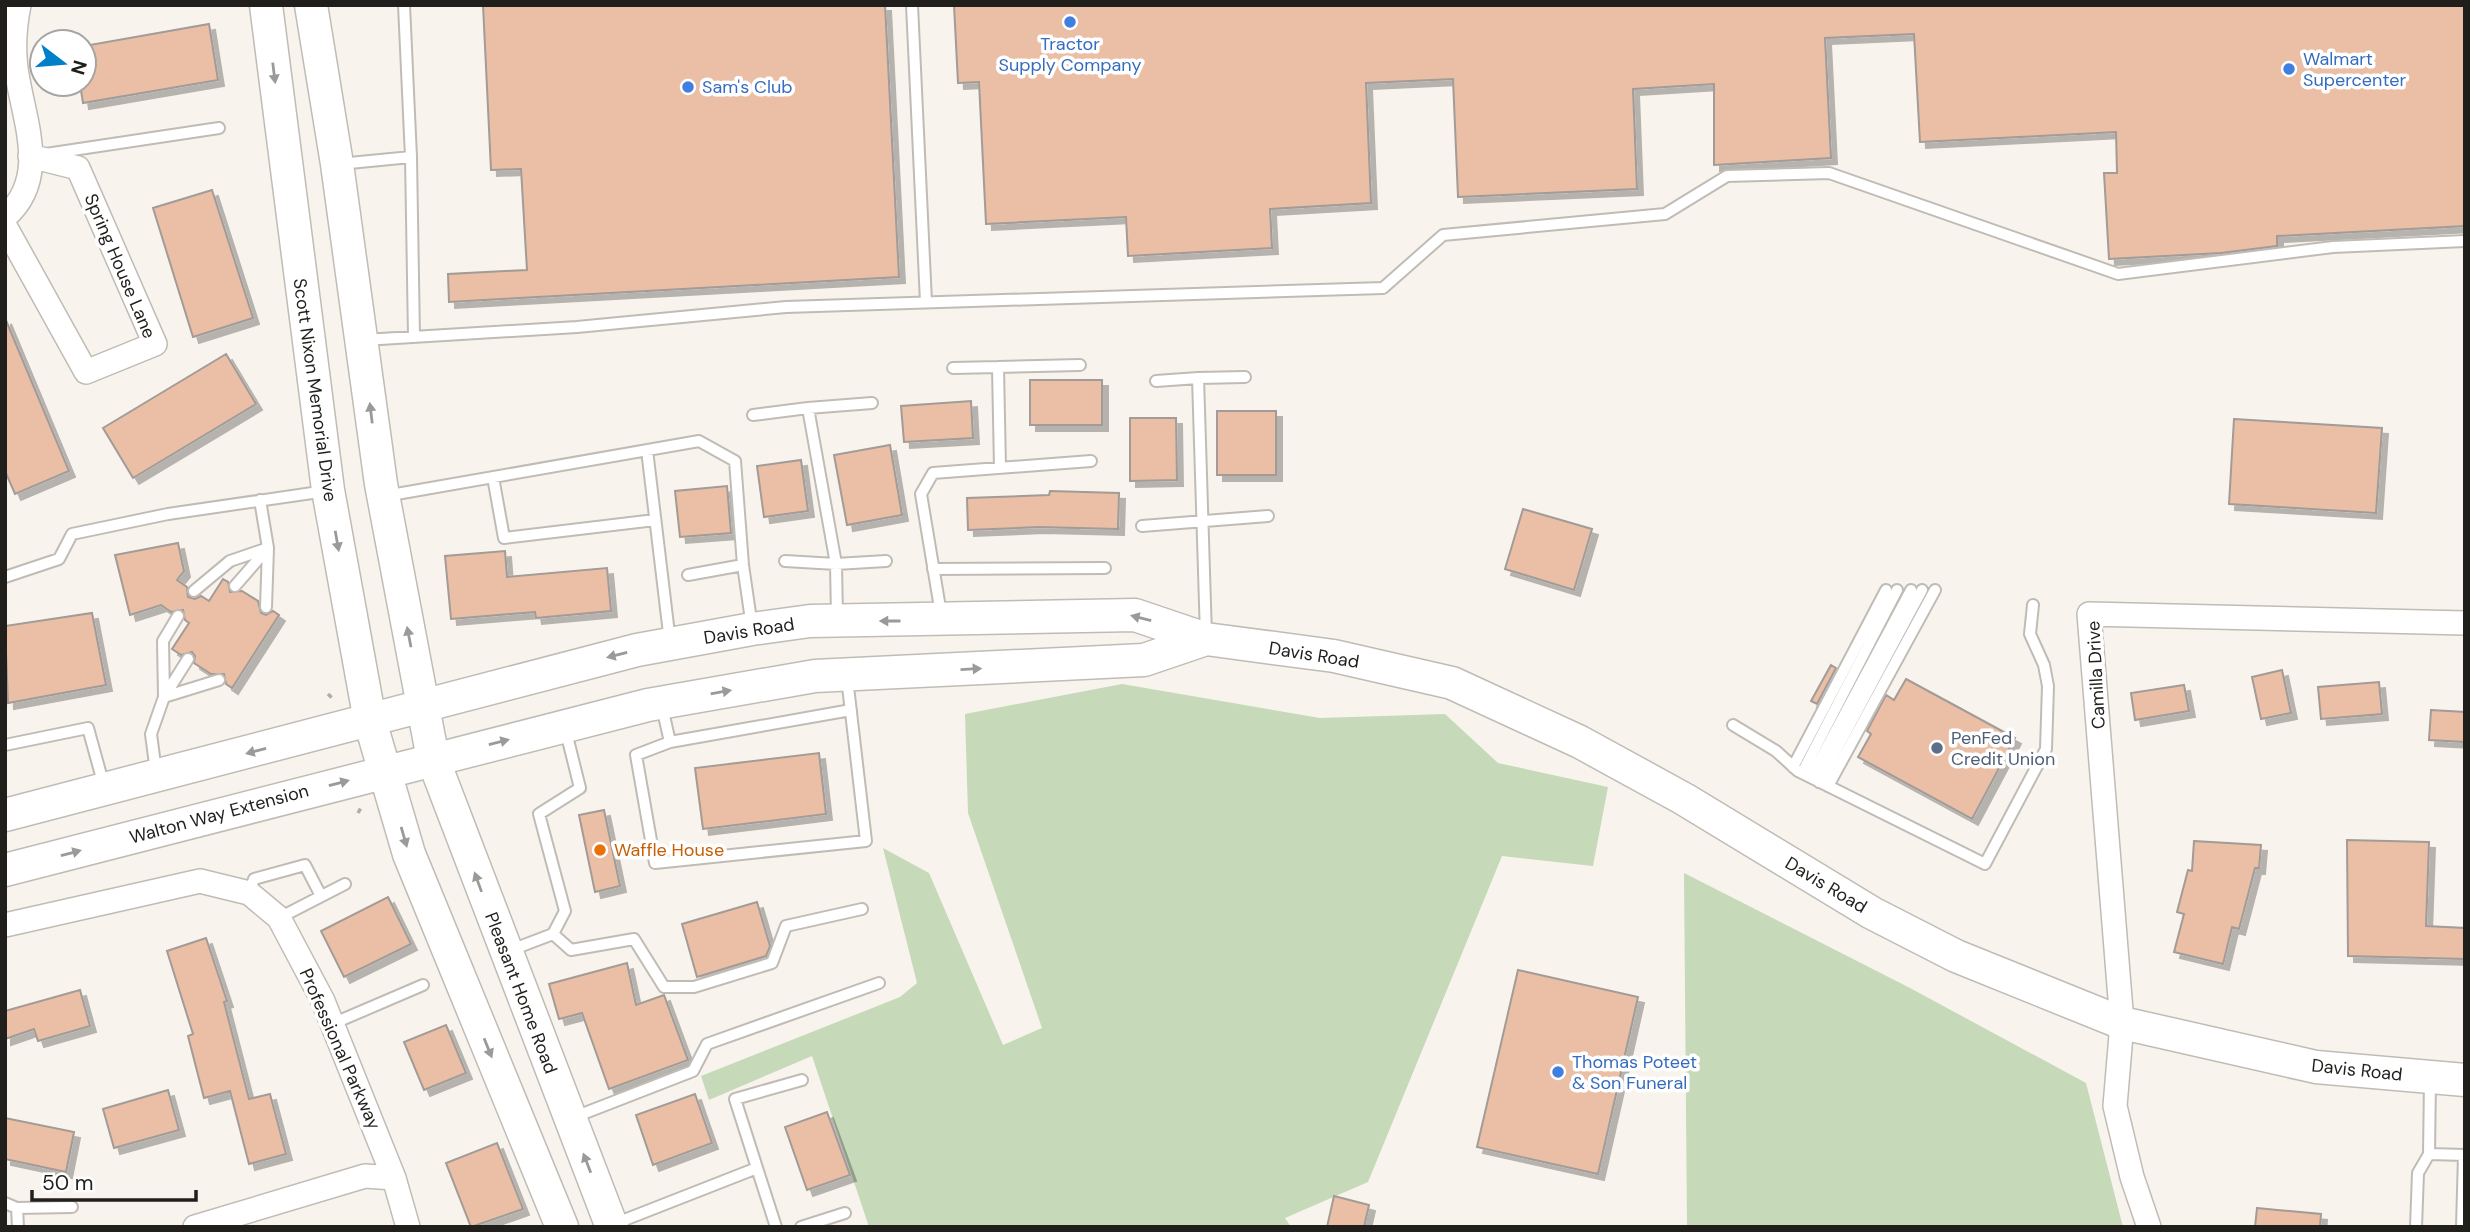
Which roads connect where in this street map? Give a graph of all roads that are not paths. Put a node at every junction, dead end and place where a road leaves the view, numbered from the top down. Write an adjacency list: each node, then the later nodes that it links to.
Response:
1 (19, 5): 7 (street)
2 (266, 5): 29 (main road, Scott Nixon Memorial Drive, one-way to 29)
3 (311, 5): 9 (main road)
4 (404, 5): 8 (lane)
5 (912, 5): 13 (lane)
6 (219, 128): 7 (lane)
7 (30, 156): 10 (street); 11 (street, Spring House Lane)
8 (411, 158): 9 (lane); 14 (lane)
9 (337, 164): 15 (main road)
10 (5, 217)
11 (5, 226)
12 (2465, 242): 13 (lane)
13 (926, 302): 14 (lane)
14 (414, 337): 15 (lane)
15 (362, 340): 30 (main road, one-way to 15)
16 (1080, 365): 17 (lane)
17 (998, 367): 18 (lane); 27 (lane)
18 (953, 368)
19 (1245, 377): 20 (lane)
20 (1198, 378): 21 (lane); 34 (lane)
21 (1156, 381)
22 (872, 403): 23 (lane)
23 (808, 408): 24 (lane); 39 (lane)
24 (753, 415)
25 (647, 450): 28 (lane); 33 (lane); 40 (lane)
26 (1091, 461): 27 (lane)
27 (1000, 468): 42 (lane)
28 (493, 477): 30 (lane); 33 (lane)
29 (328, 490): 31 (lane); 66 (main road, Scott Nixon Memorial Drive, one-way to 66)
30 (383, 497): 64 (main road, one-way to 30)
31 (260, 500): 36 (lane); 44 (lane)
32 (1268, 516): 34 (lane)
33 (655, 520): 58 (lane)
34 (1202, 520): 35 (lane); 57 (lane)
35 (1142, 526)
36 (268, 548): 45 (lane); 49 (lane); 51 (lane)
37 (785, 561): 39 (lane)
38 (887, 561): 39 (lane)
39 (836, 564): 53 (lane)
40 (743, 565): 43 (lane); 56 (lane)
41 (1105, 568): 42 (lane)
42 (933, 569): 54 (lane)
43 (688, 575)
44 (5, 577)
45 (235, 586)
46 (1891, 590): 74 (lane)
47 (1917, 590): 74 (lane)
48 (1935, 590): 74 (lane)
49 (194, 591)
50 (2033, 605): 74 (lane)
51 (266, 607)
52 (178, 616): 62 (lane)
53 (837, 621): 54 (main road, Davis Road, one-way to 53); 56 (main road, Davis Road)
54 (942, 621): 57 (main road, Davis Road, one-way to 54)
55 (2465, 623): 88 (street, Camilla Drive)
56 (752, 629): 58 (main road, Davis Road)
57 (1206, 639): 60 (main road, Davis Road, one-way to 57); 88 (main road, Davis Road)
58 (670, 645): 64 (main road, Davis Road, one-way to 64)
59 (188, 659): 62 (lane)
60 (846, 675): 63 (main road, Davis Road, one-way to 60); 65 (lane)
61 (219, 680): 62 (lane)
62 (164, 697): 73 (lane)
63 (661, 702): 68 (main road, Davis Road); 69 (lane)
64 (422, 704): 66 (main road); 71 (main road)
65 (851, 710): 69 (lane); 69 (lane)
66 (370, 721): 72 (main road, Scott Nixon Memorial Drive); 73 (main road, one-way to 73)
67 (1733, 724): 74 (lane)
68 (565, 725): 71 (main road, Davis Road, one-way to 68); 84 (lane)
69 (670, 742)
70 (5, 745): 75 (lane)
71 (433, 758): 72 (main road, Walton Way Extension); 85 (main road, Pleasant Home Road, one-way to 71)
72 (385, 771): 77 (main road, Walton Way Extension, one-way to 72); 106 (main road, one-way to 106)
73 (156, 777): 75 (main road)
74 (1810, 777)
75 (105, 790): 76 (main road)
76 (5, 815)
77 (5, 870)
78 (345, 884): 80 (lane)
79 (249, 893): 80 (lane); 82 (street, Professional Parkway); 83 (street, Professional Parkway)
80 (321, 896): 82 (lane)
81 (862, 909): 84 (lane)
82 (279, 918): 89 (street, Professional Parkway)
83 (5, 925)
84 (553, 934): 85 (lane)
85 (504, 952): 93 (main road, Pleasant Home Road)
86 (878, 983): 93 (lane)
87 (422, 985): 89 (lane)
88 (2122, 1023): 90 (main road, Davis Road); 109 (street)
89 (332, 1024): 97 (street, Professional Parkway)
90 (2430, 1077): 92 (main road, Davis Road); 94 (lane)
91 (802, 1080): 96 (lane)
92 (2465, 1080)
93 (570, 1119): 103 (main road, Pleasant Home Road, one-way to 93)
94 (2429, 1154): 95 (lane); 110 (lane)
95 (2464, 1155): 111 (lane)
96 (757, 1168): 103 (lane); 107 (lane)
97 (394, 1178): 104 (street); 105 (street, Professional Parkway)
98 (5, 1203): 100 (lane)
99 (72, 1207): 100 (lane)
100 (17, 1209): 102 (lane)
101 (845, 1213): 108 (lane)
102 (16, 1226)
103 (611, 1226)
104 (195, 1227)
105 (408, 1227)
106 (562, 1227)
107 (776, 1227)
108 (801, 1227)
109 (2149, 1227)
110 (2416, 1227)
111 (2462, 1227)

